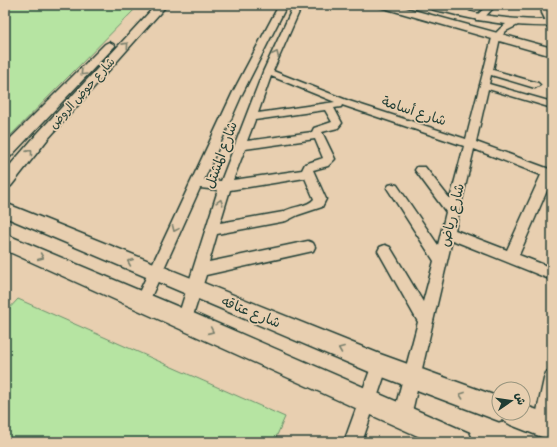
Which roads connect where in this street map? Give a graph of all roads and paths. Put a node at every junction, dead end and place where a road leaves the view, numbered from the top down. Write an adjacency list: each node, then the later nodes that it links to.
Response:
1 (149, 5): 28 (street, شارع حوض الروض, one-way to 28)
2 (162, 5): 32 (street, شارع حوض الروض, one-way to 2)
3 (283, 5): 20 (street, شارع المشتل)
4 (298, 5): 17 (street, شارع المشتل, one-way to 4)
5 (384, 5): 14 (street)
6 (432, 5): 10 (street)
7 (471, 5): 10 (street)
8 (492, 5): 11 (street)
9 (545, 5): 13 (street)
10 (461, 14): 11 (street)
11 (479, 18): 12 (street)
12 (515, 23): 13 (street); 14 (street)
13 (552, 23)
14 (496, 38): 15 (street); 16 (street, شارع رياض)
15 (552, 52)
16 (488, 71): 18 (street, شارع رياض); 19 (street)
17 (268, 72): 20 (street, شارع المشتل); 21 (street, شارع أسامة)
18 (484, 85): 22 (street); 26 (street, شارع رياض)
19 (535, 85)
20 (248, 94): 24 (street, شارع المشتل); 33 (street, شارع المشتل)
21 (345, 104): 23 (street); 26 (street, شارع أسامة)
22 (552, 105)
23 (328, 106): 24 (street); 25 (street)
24 (251, 117): 27 (street, شارع المشتل)
25 (318, 135): 27 (street); 30 (street)
26 (470, 144): 31 (street, شارع أسامة); 37 (street, شارع رياض)
27 (240, 146): 34 (street, شارع المشتل)
28 (5, 153)
29 (421, 170): 37 (street)
30 (308, 174): 34 (street); 38 (street)
31 (550, 174): 43 (street)
32 (5, 182)
33 (196, 183): 34 (street); 45 (street, شارع المشتل, one-way to 45)
34 (225, 186): 38 (street, شارع المشتل, one-way to 34)
35 (393, 188): 44 (street)
36 (5, 210): 45 (street, شارع عتاقه, one-way to 36)
37 (453, 212): 39 (street, شارع رياض)
38 (211, 230): 47 (street, شارع المشتل)
39 (448, 233): 43 (street); 44 (street, شارع رياض)
40 (5, 242): 48 (street, one-way to 48)
41 (308, 247): 47 (street)
42 (385, 251): 50 (street)
43 (511, 258): 46 (street)
44 (441, 262): 50 (street, شارع رياض)
45 (155, 273): 47 (street, شارع عتاقه); 48 (street, شارع المشتل)
46 (552, 274)
47 (197, 279): 49 (street, شارع المشتل); 51 (street, شارع عتاقه, one-way to 47)
48 (142, 301): 49 (street)
49 (185, 320): 54 (street, one-way to 54)
50 (426, 322): 52 (street, شارع رياض)
51 (380, 364): 52 (street, شارع عتاقه); 54 (street)
52 (412, 377): 55 (street, شارع عتاقه, one-way to 52); 56 (street, شارع رياض)
53 (552, 379): 58 (street)
54 (367, 400): 56 (street); 59 (street)
55 (491, 406)
56 (402, 416): 60 (street)
57 (531, 421): 58 (street)
58 (547, 427)
59 (353, 442)
60 (460, 442)

